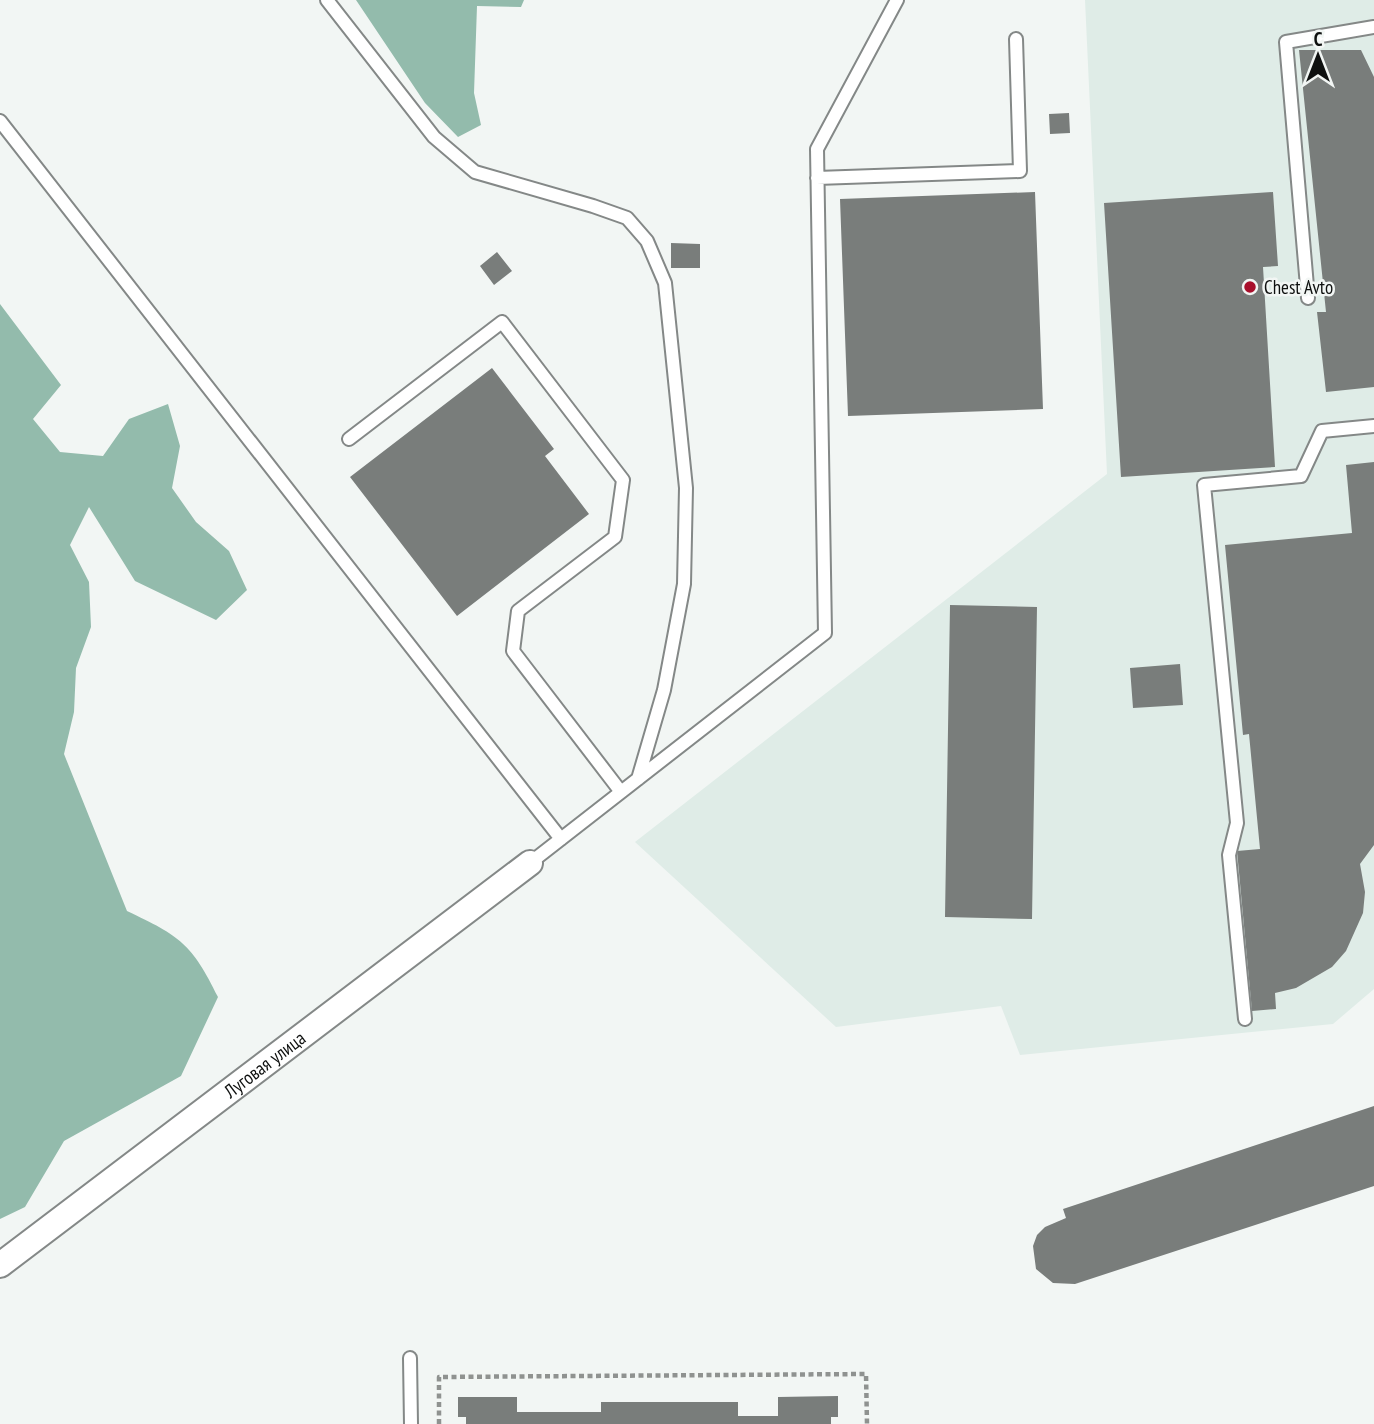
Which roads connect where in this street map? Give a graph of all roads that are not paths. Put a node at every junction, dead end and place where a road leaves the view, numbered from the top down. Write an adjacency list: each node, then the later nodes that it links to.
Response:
1 (327, 0): 10 (lane)
2 (897, 0): 6 (lane)
3 (1374, 27): 7 (lane)
4 (1016, 40): 6 (lane)
5 (0, 121): 12 (lane)
6 (817, 178): 10 (lane)
7 (1308, 298)
8 (1374, 426): 14 (lane)
9 (349, 439): 11 (lane)
10 (638, 779): 11 (lane)
11 (621, 792): 12 (lane)
12 (561, 839): 13 (lane)
13 (530, 863): 15 (street, Луговая улица)
14 (1245, 1019)
15 (0, 1265)
16 (410, 1358): 17 (lane)
17 (411, 1424)

